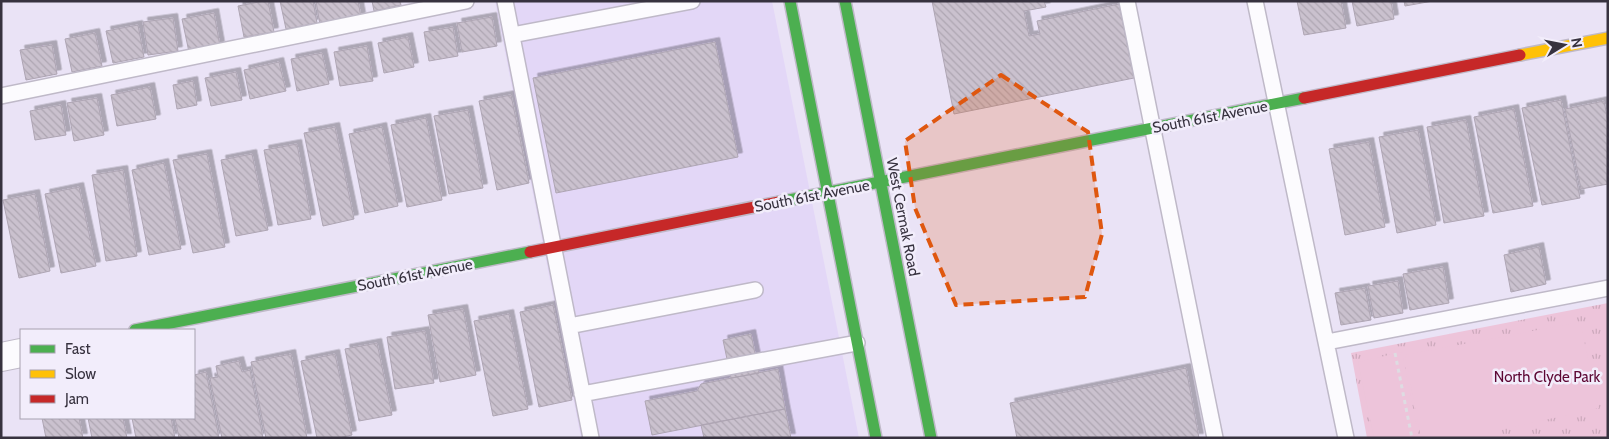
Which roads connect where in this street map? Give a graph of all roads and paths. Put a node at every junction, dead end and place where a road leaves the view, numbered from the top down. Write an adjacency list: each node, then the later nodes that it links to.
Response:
1 (466, 1): 10 (lane)
2 (505, 1): 8 (lane)
3 (692, 1): 8 (lane)
4 (790, 1): 14 (street)
5 (845, 1): 13 (street, West Cermak Road)
6 (1127, 1): 12 (lane)
7 (1255, 1): 11 (lane)
8 (512, 35): 15 (lane)
9 (1608, 38): 11 (street, South 61st Avenue)
10 (1, 96)
11 (1275, 104): 12 (street, South 61st Avenue); 20 (lane)
12 (1152, 129): 13 (street, South 61st Avenue); 29 (lane)
13 (880, 182): 14 (street, South 61st Avenue); 28 (street, West Cermak Road)
14 (826, 193): 15 (street, South 61st Avenue); 21 (street)
15 (554, 247): 18 (lane); 19 (street, South 61st Avenue)
16 (1608, 288): 20 (lane)
17 (755, 290): 18 (lane)
18 (569, 326): 25 (lane)
19 (140, 329)
20 (1327, 342): 30 (lane)
21 (857, 344): 25 (lane); 27 (street)
22 (1394, 350): 31 (path)
23 (20, 353): 24 (street)
24 (1, 357)
25 (582, 394): 26 (lane)
26 (591, 438)
27 (876, 438)
28 (931, 438)
29 (1215, 438)
30 (1346, 438)
31 (1412, 438)

